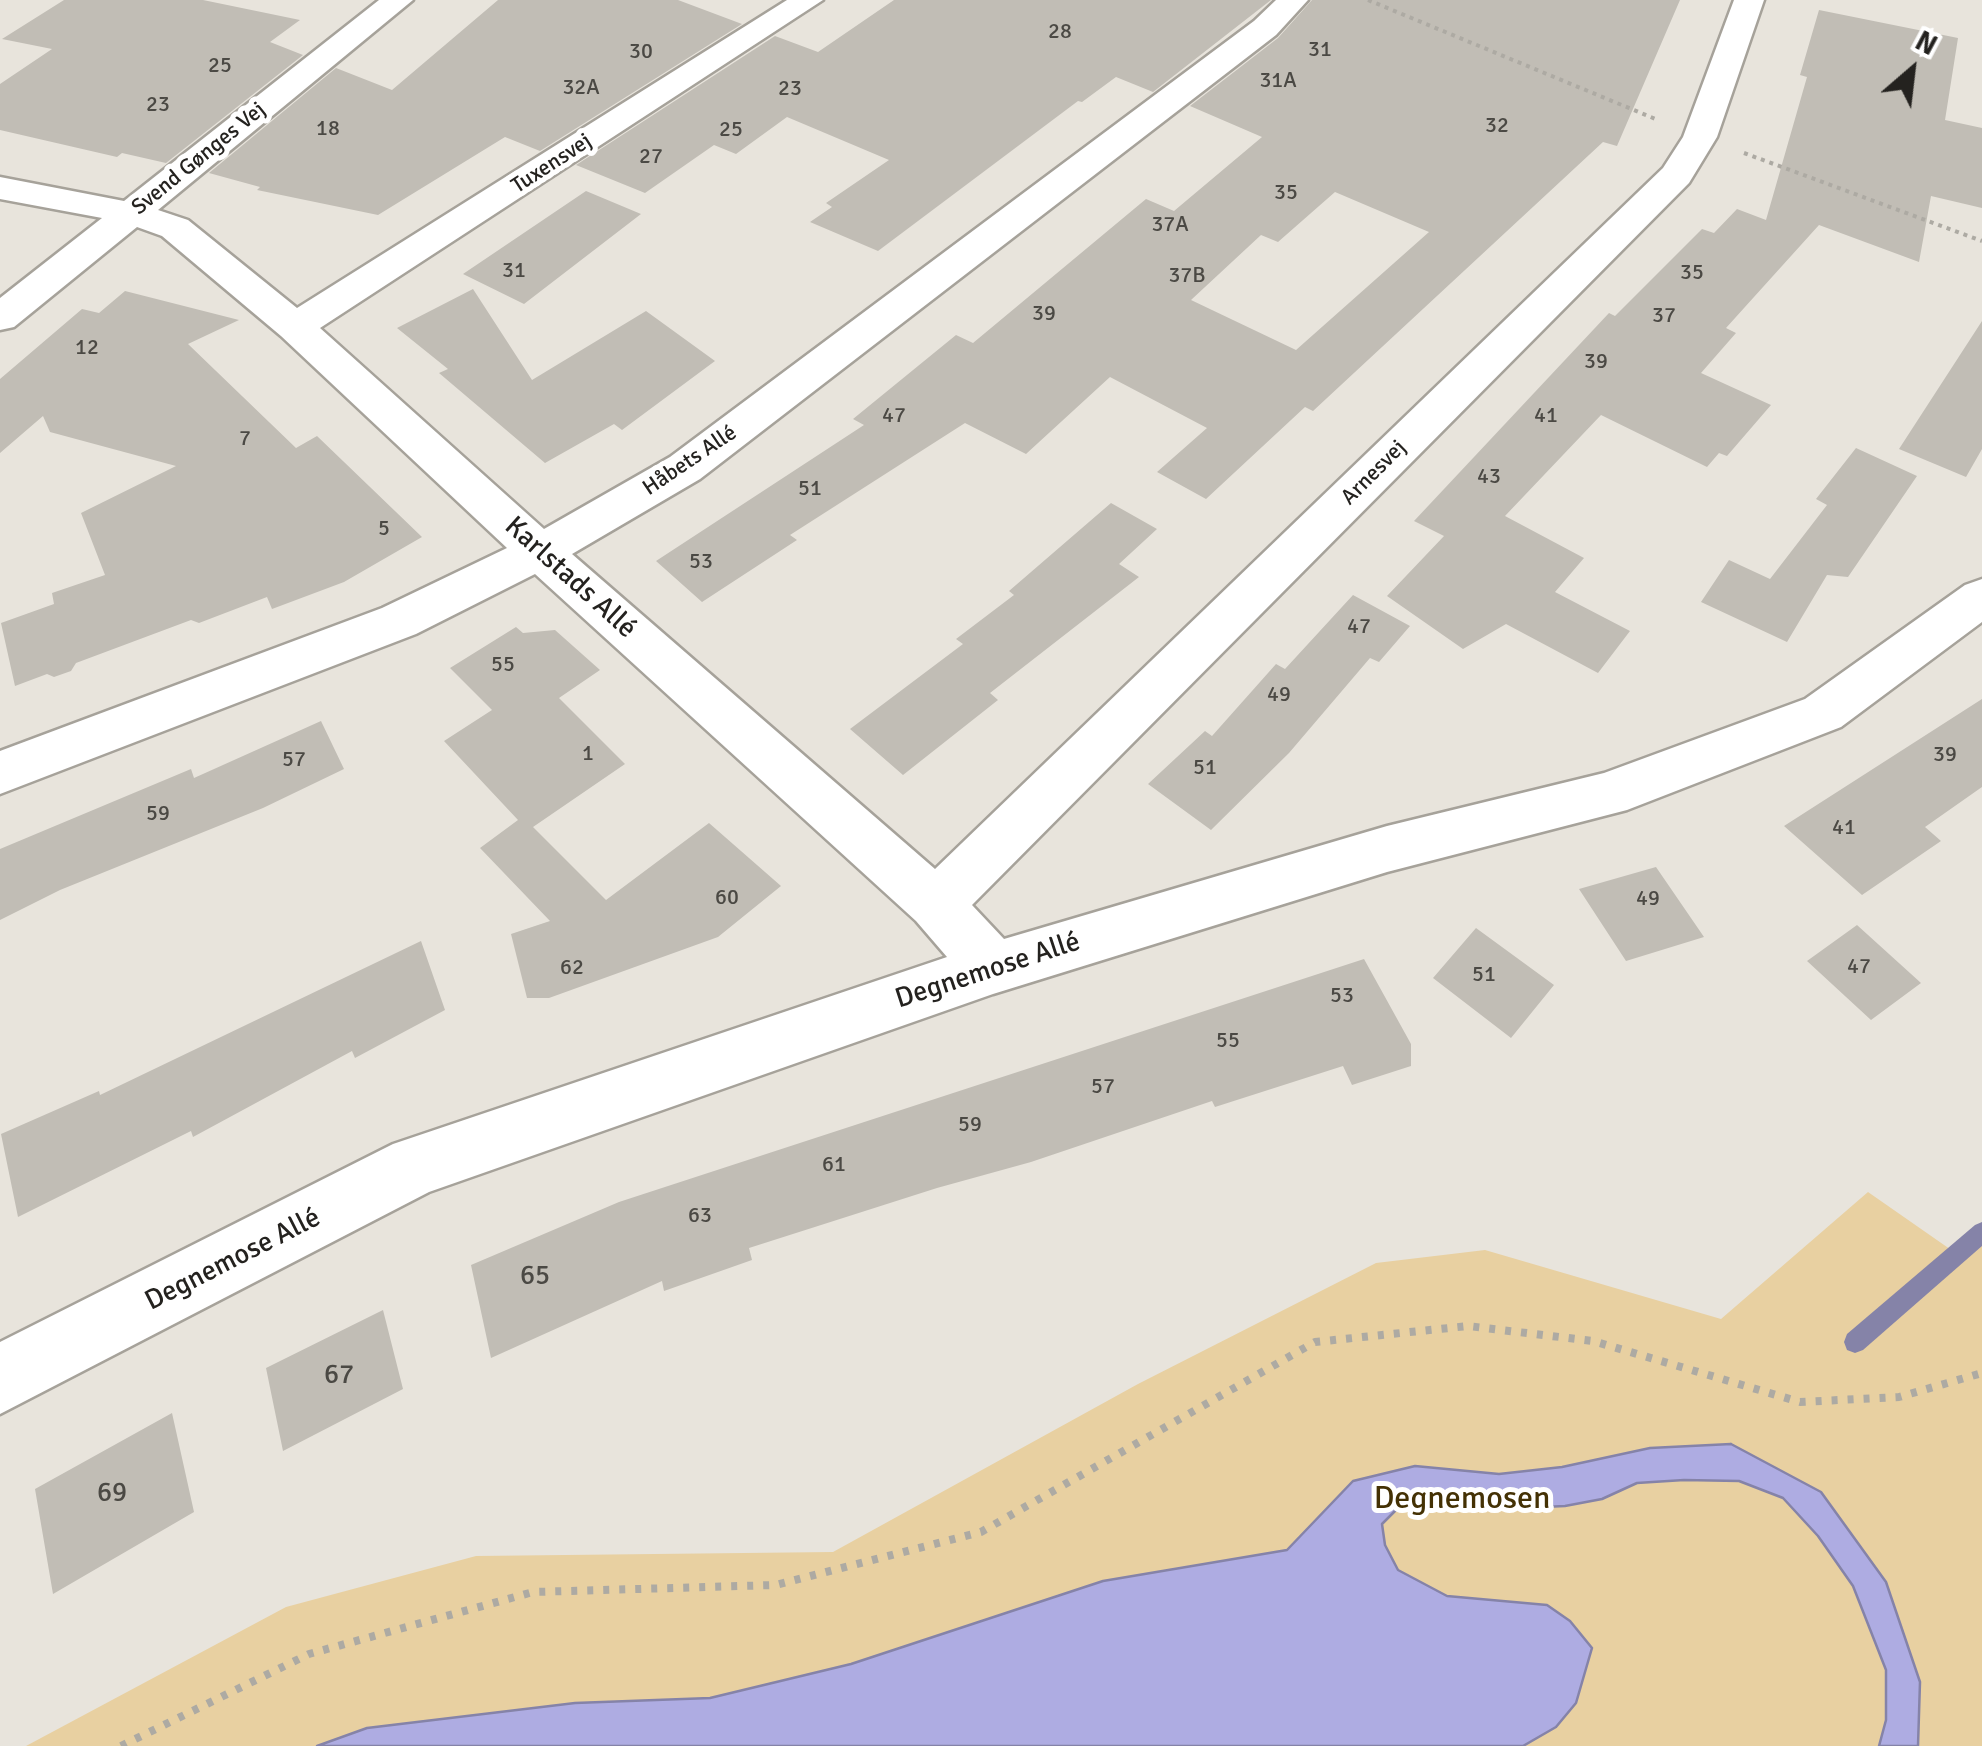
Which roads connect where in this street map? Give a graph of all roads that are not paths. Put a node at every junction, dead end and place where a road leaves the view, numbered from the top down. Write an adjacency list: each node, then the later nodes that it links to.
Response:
1 (398, 0): 6 (street, Svend Gønges Vej)
2 (808, 0): 8 (street, Tuxensvej)
3 (1293, 0): 9 (street, Håbets Allé)
4 (1749, 0): 12 (street, Arnesvej)
5 (0, 188): 6 (street, Karlstads Allé)
6 (131, 213): 7 (street, Svend Gønges Vej); 8 (street, Karlstads Allé)
7 (0, 318)
8 (295, 327): 9 (street, Karlstads Allé)
9 (540, 552): 11 (street, Håbets Allé); 12 (street, Karlstads Allé)
10 (1982, 598): 13 (street, Degnemose Allé)
11 (0, 773)
12 (936, 904): 13 (street, Karlstads Allé)
13 (992, 968): 14 (street, Degnemose Allé)
14 (0, 1379)

